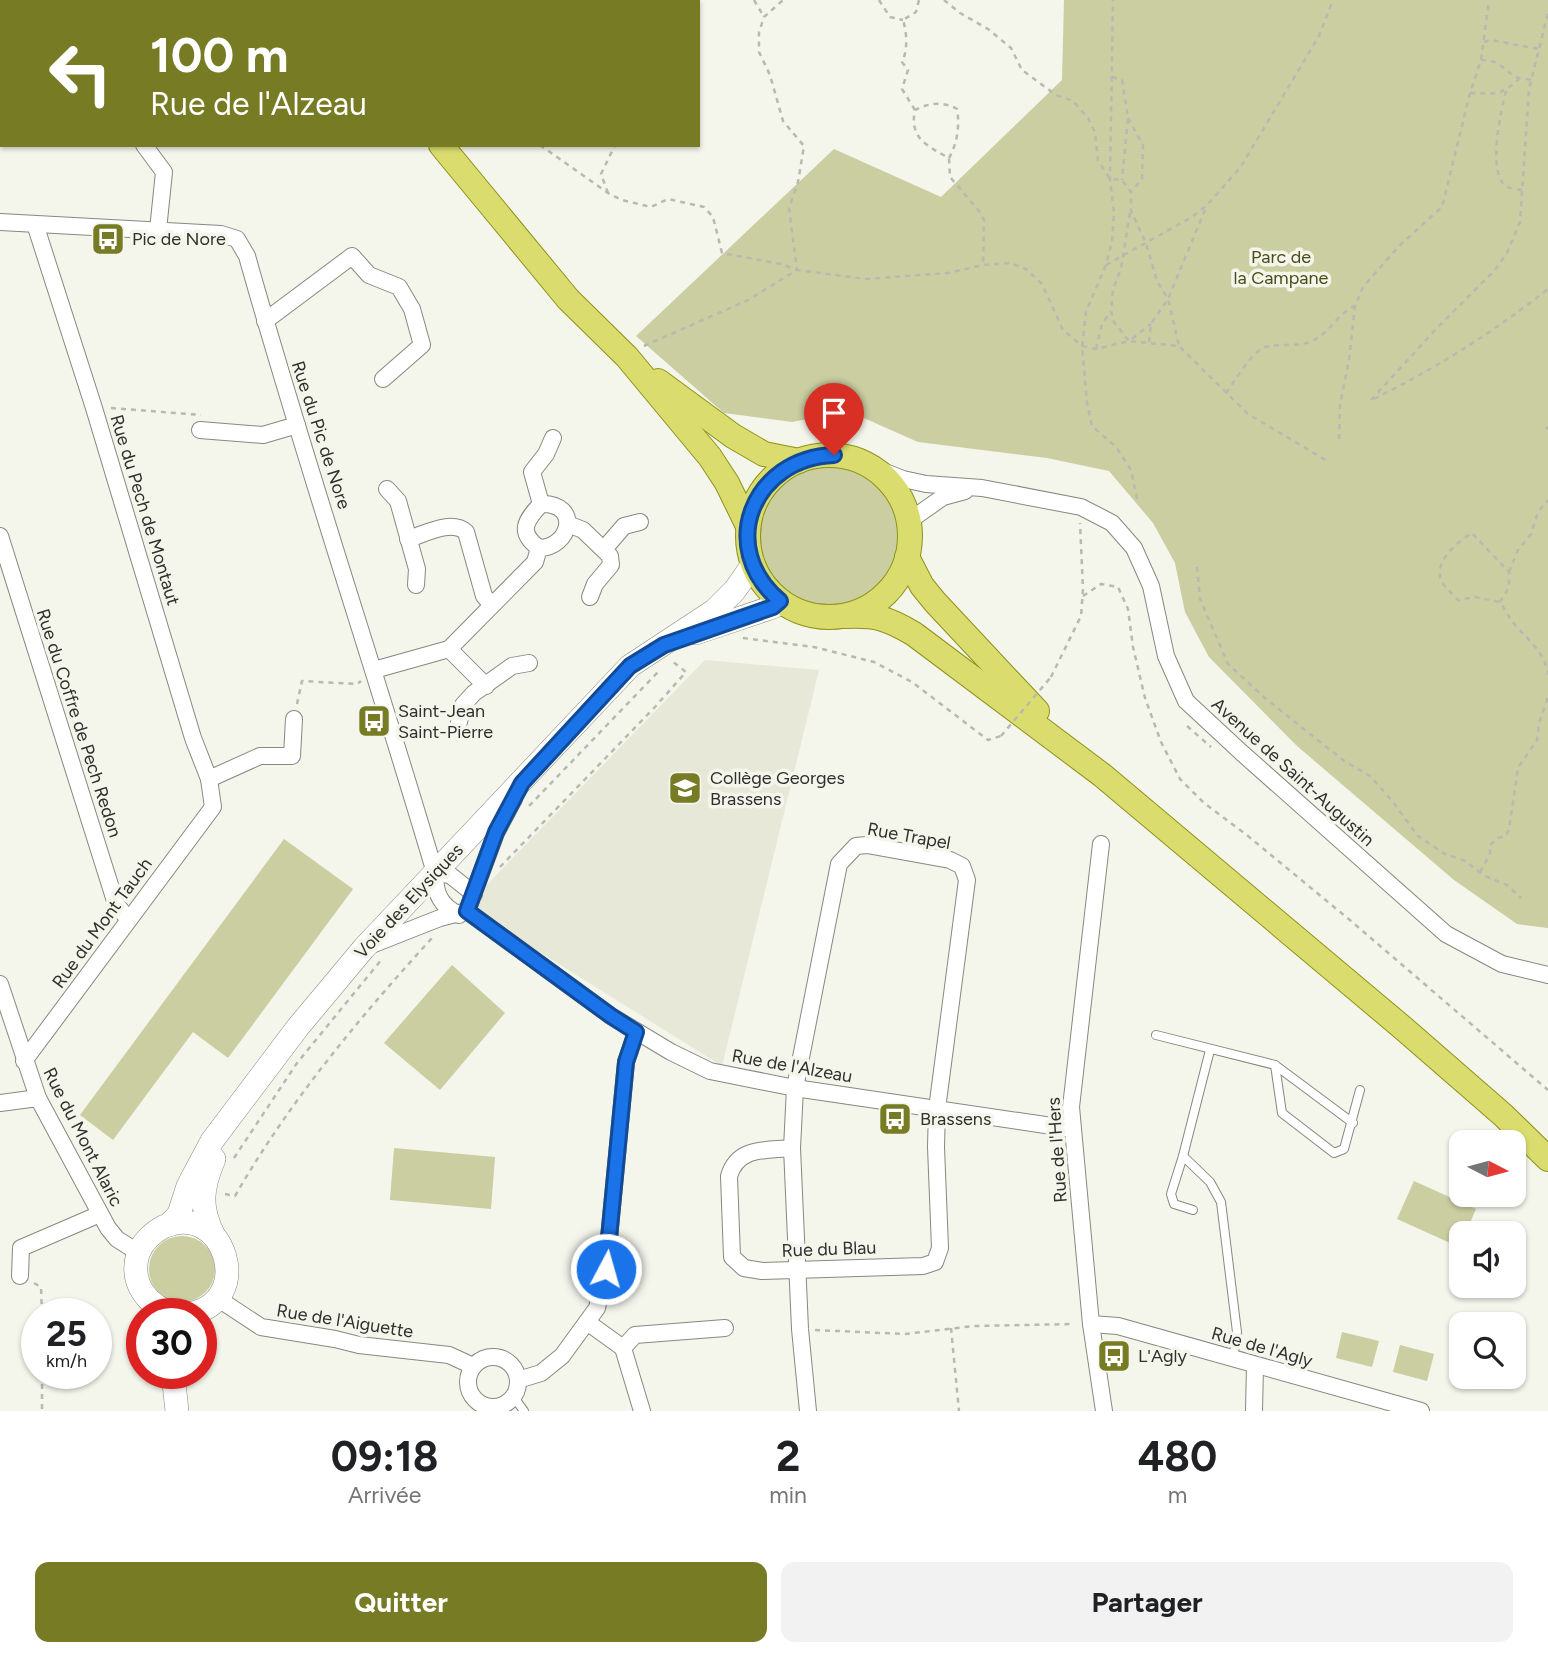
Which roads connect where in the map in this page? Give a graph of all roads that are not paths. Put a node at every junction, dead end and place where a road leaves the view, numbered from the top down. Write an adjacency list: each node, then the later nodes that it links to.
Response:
1 (145, 147): 5 (street)
2 (443, 147): 7 (main road)
3 (0, 222): 4 (street, Rue du Pic de Nore)
4 (35, 224): 5 (street, Rue du Pic de Nore); 40 (street, Rue du Pech de Montaut)
5 (158, 230): 6 (street, Rue du Pic de Nore)
6 (265, 321): 8 (street); 9 (street, Rue du Pic de Nore)
7 (627, 358): 12 (main road); 20 (main road)
8 (383, 379)
9 (297, 425): 10 (street); 35 (street, Rue du Pic de Nore)
10 (200, 430)
11 (553, 438): 16 (street)
12 (799, 461): 13 (main road); 20 (main road)
13 (870, 466): 14 (street, Avenue de Saint-Augustin); 17 (main road)
14 (982, 488): 17 (street, Avenue de Saint-Augustin); 49 (street, Avenue de Saint-Augustin)
15 (387, 489): 22 (street)
16 (541, 504): 19 (street); 23 (street)
17 (909, 521): 25 (main road)
18 (640, 522): 24 (street)
19 (568, 524): 23 (street); 24 (street)
20 (748, 526): 26 (main road)
21 (0, 536): 47 (street, Rue du Coffre de Pech Redon)
22 (408, 539): 27 (street); 30 (street)
23 (539, 548): 30 (street)
24 (605, 548): 28 (street)
25 (907, 557): 31 (main road); 39 (main road)
26 (753, 564): 29 (main road); 32 (street, Voie des Elysiques)
27 (416, 585)
28 (590, 597)
29 (780, 601): 31 (main road); 32 (street, Voie des Elysiques)
30 (491, 604): 33 (street)
31 (846, 616): 39 (main road)
32 (664, 645): 41 (street, Voie des Elysiques)
33 (449, 649): 35 (street); 36 (street)
34 (528, 663): 36 (street)
35 (374, 670): 44 (street, Rue du Pic de Nore)
36 (486, 686): 38 (street)
37 (294, 719): 40 (street)
38 (459, 722)
39 (1102, 775): 66 (main road)
40 (209, 779): 42 (street, Rue du Pech de Montaut)
41 (522, 783): 44 (street, Voie des Elysiques); 45 (street)
42 (213, 807): 47 (street, Rue du Mont Tauch)
43 (1101, 844): 63 (street, Rue de l'Hers)
44 (435, 873): 45 (street); 46 (street, Rue de l'Alzeau); 48 (street, Voie des Elysiques)
45 (474, 894): 46 (street)
46 (463, 913): 48 (street); 51 (street, Rue de l'Alzeau)
47 (128, 919): 54 (street, Rue du Mont Tauch)
48 (364, 948): 61 (street, Voie des Elysiques)
49 (1548, 975)
50 (0, 984): 54 (street, Rue du Mont Alaric)
51 (636, 1032): 56 (street, Rue de l'Alzeau); 76 (street)
52 (1156, 1035): 53 (lane)
53 (1210, 1050): 55 (lane); 65 (lane)
54 (24, 1061): 58 (street, Rue du Mont Alaric)
55 (1275, 1065): 62 (lane); 62 (lane)
56 (795, 1088): 60 (street, Rue de l'Alzeau); 60 (street, Rue Trapel); 64 (street, Rue Trapel)
57 (1360, 1090): 62 (lane)
58 (38, 1098): 59 (street); 68 (street, Rue du Mont Alaric)
59 (0, 1103)
60 (937, 1109): 63 (street, Rue de l'Alzeau); 72 (street, Rue du Blau)
61 (233, 1115): 69 (street, Voie des Elysiques); 70 (street, Voie des Elysiques)
62 (1353, 1123)
63 (1072, 1129): 77 (street, Rue de l'Hers)
64 (792, 1148): 72 (street, Rue Trapel); 72 (street, Rue du Blau)
65 (1183, 1156): 67 (lane); 80 (lane)
66 (1548, 1159)
67 (1193, 1210)
68 (100, 1214): 71 (street, Rue du Mont Alaric); 73 (street)
69 (169, 1225): 70 (street); 71 (street, Voie des Elysiques)
70 (214, 1236): 75 (street, Voie des Elysiques)
71 (139, 1253): 74 (street)
72 (798, 1270): 92 (street, Rue Trapel)
73 (20, 1276)
74 (145, 1298)
75 (217, 1298): 82 (street, Rue de l'Aiguette)
76 (587, 1322): 79 (street); 83 (street)
77 (1091, 1324): 80 (street, Rue de l'Agly); 93 (street, Rue de l'Hers)
78 (725, 1328): 79 (street)
79 (624, 1348): 91 (street)
80 (1233, 1359): 81 (street, Rue de l'Agly)
81 (1255, 1365): 86 (street, Rue de l'Agly); 94 (street)
82 (473, 1366): 83 (street); 87 (street)
83 (515, 1388): 87 (street); 90 (lane)
84 (159, 1389): 88 (street)
85 (175, 1389): 89 (street)
86 (1391, 1407): 95 (street, Rue de l'Agly)
87 (487, 1409)
88 (161, 1411)
89 (177, 1411)
90 (524, 1411)
91 (642, 1411)
92 (808, 1411)
93 (1104, 1411)
94 (1254, 1411)
95 (1422, 1411)

